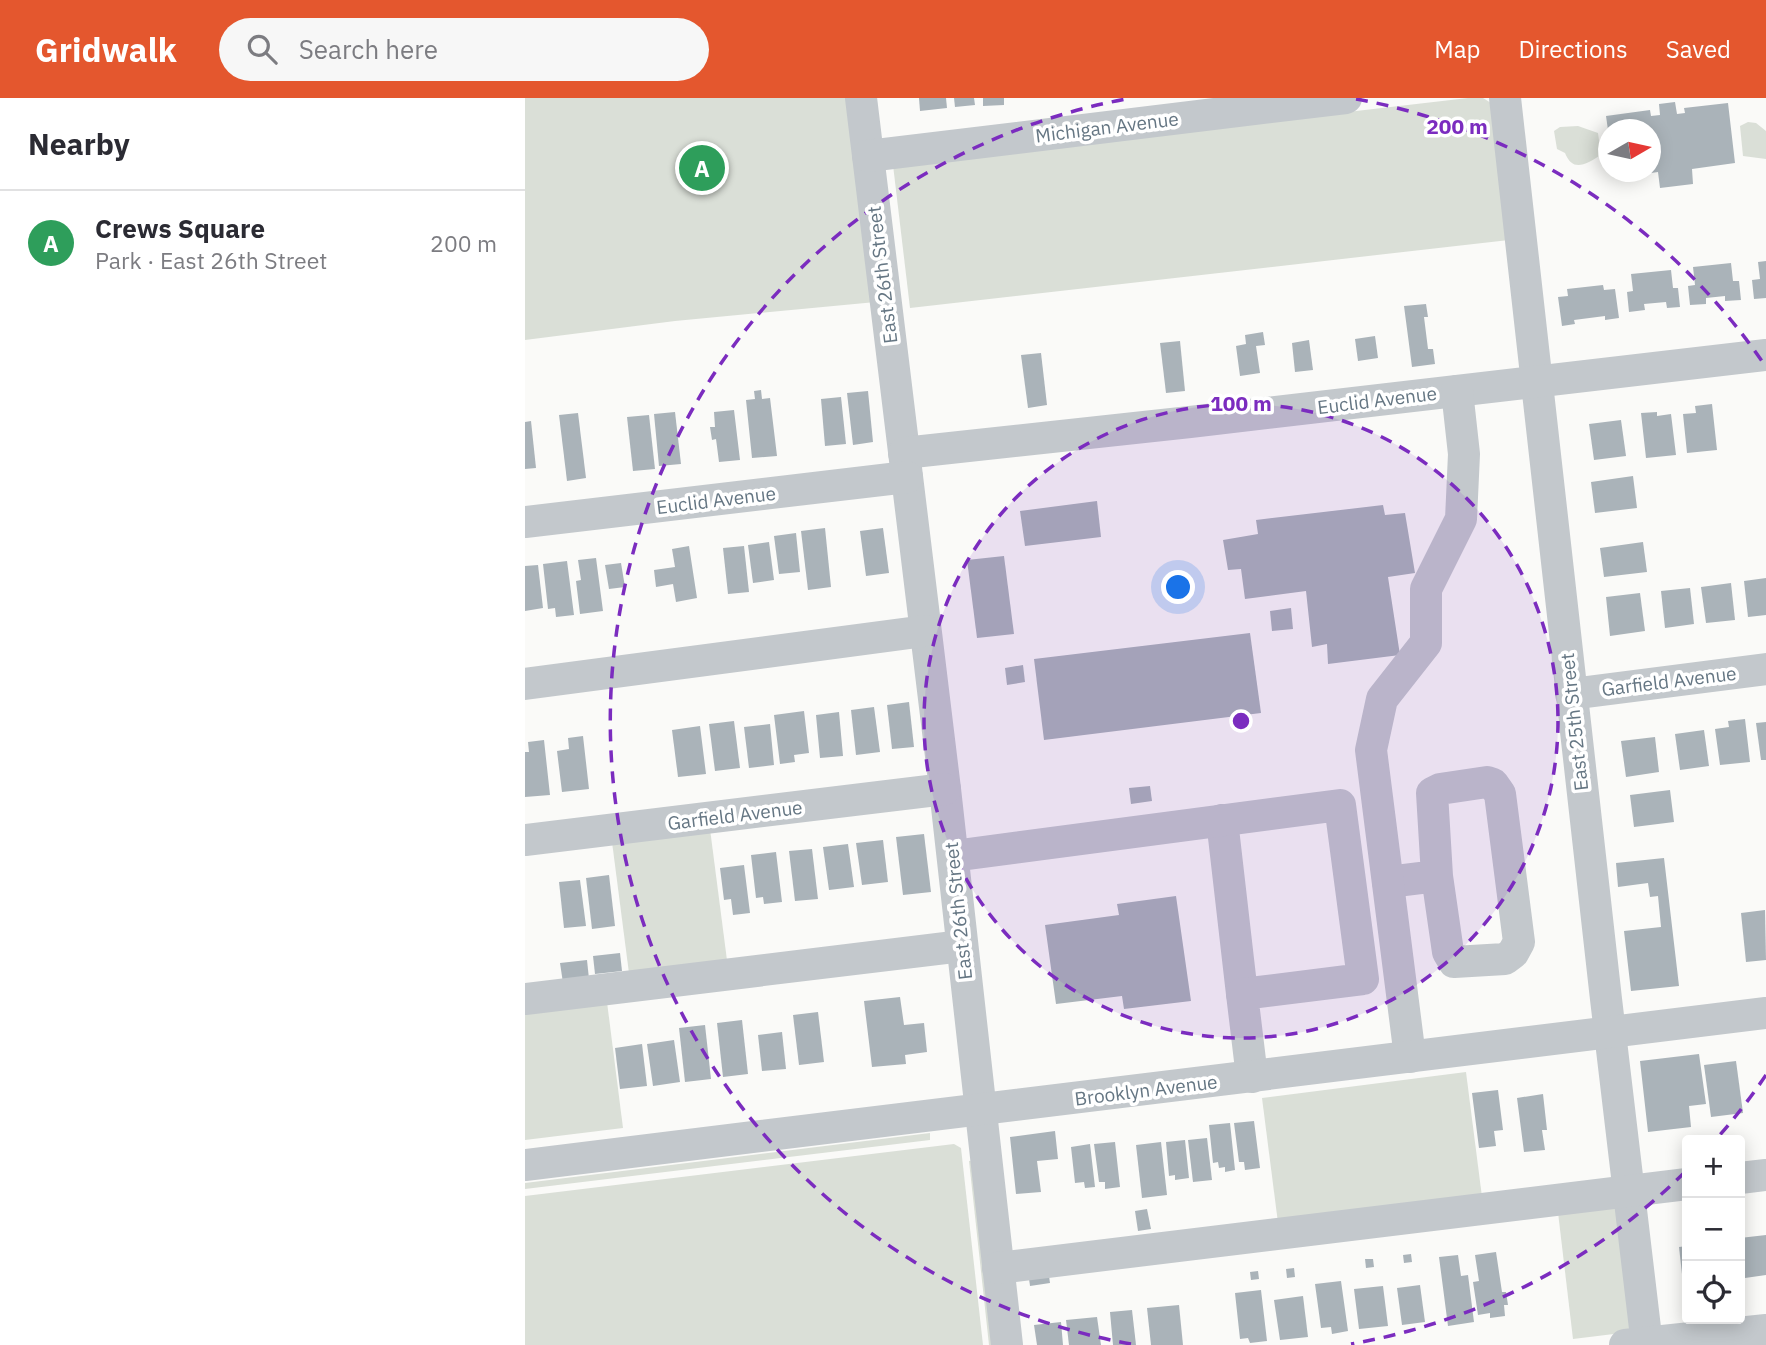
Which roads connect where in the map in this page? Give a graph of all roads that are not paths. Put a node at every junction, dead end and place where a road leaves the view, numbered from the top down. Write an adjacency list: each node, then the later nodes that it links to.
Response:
1 (861, 98): 4 (street, East 26th Street)
2 (1346, 98): 4 (street, Michigan Avenue)
3 (1506, 98): 6 (street, East 25th Street)
4 (868, 156): 8 (street, East 26th Street)
5 (1766, 355): 6 (street, Euclid Avenue)
6 (1537, 382): 7 (street, Euclid Avenue); 13 (street, East 25th Street)
7 (1457, 391): 8 (street, Euclid Avenue); 19 (street)
8 (905, 465): 9 (street, Euclid Avenue); 10 (street, East 26th Street)
9 (525, 522)
10 (925, 631): 12 (street); 14 (street, East 26th Street)
11 (1766, 669): 13 (street, Garfield Avenue)
12 (525, 684)
13 (1571, 694): 24 (street, East 25th Street)
14 (945, 789): 16 (street, Garfield Avenue); 17 (street, East 26th Street)
15 (1223, 820): 17 (street); 21 (street); 21 (street)
16 (525, 841)
17 (953, 856): 20 (street, East 26th Street)
18 (1437, 876): 18 (street); 19 (street)
19 (1388, 882): 25 (street)
20 (962, 946): 22 (street); 27 (street, East 26th Street)
21 (1242, 994): 26 (street)
22 (525, 999)
23 (1766, 1013): 24 (street, Brooklyn Avenue)
24 (1610, 1032): 25 (street, Brooklyn Avenue); 32 (street, East 25th Street)
25 (1410, 1057): 26 (street, Brooklyn Avenue)
26 (1252, 1077): 27 (street, Brooklyn Avenue)
27 (980, 1110): 28 (street, Brooklyn Avenue); 33 (street, East 26th Street)
28 (525, 1165)
29 (1766, 1175): 30 (street)
30 (1745, 1177)
31 (1682, 1185): 32 (street)
32 (1629, 1190): 33 (street); 35 (street, East 25th Street)
33 (998, 1268): 36 (street, East 26th Street)
34 (1766, 1330): 35 (street)
35 (1640, 1344)
36 (1007, 1345)

